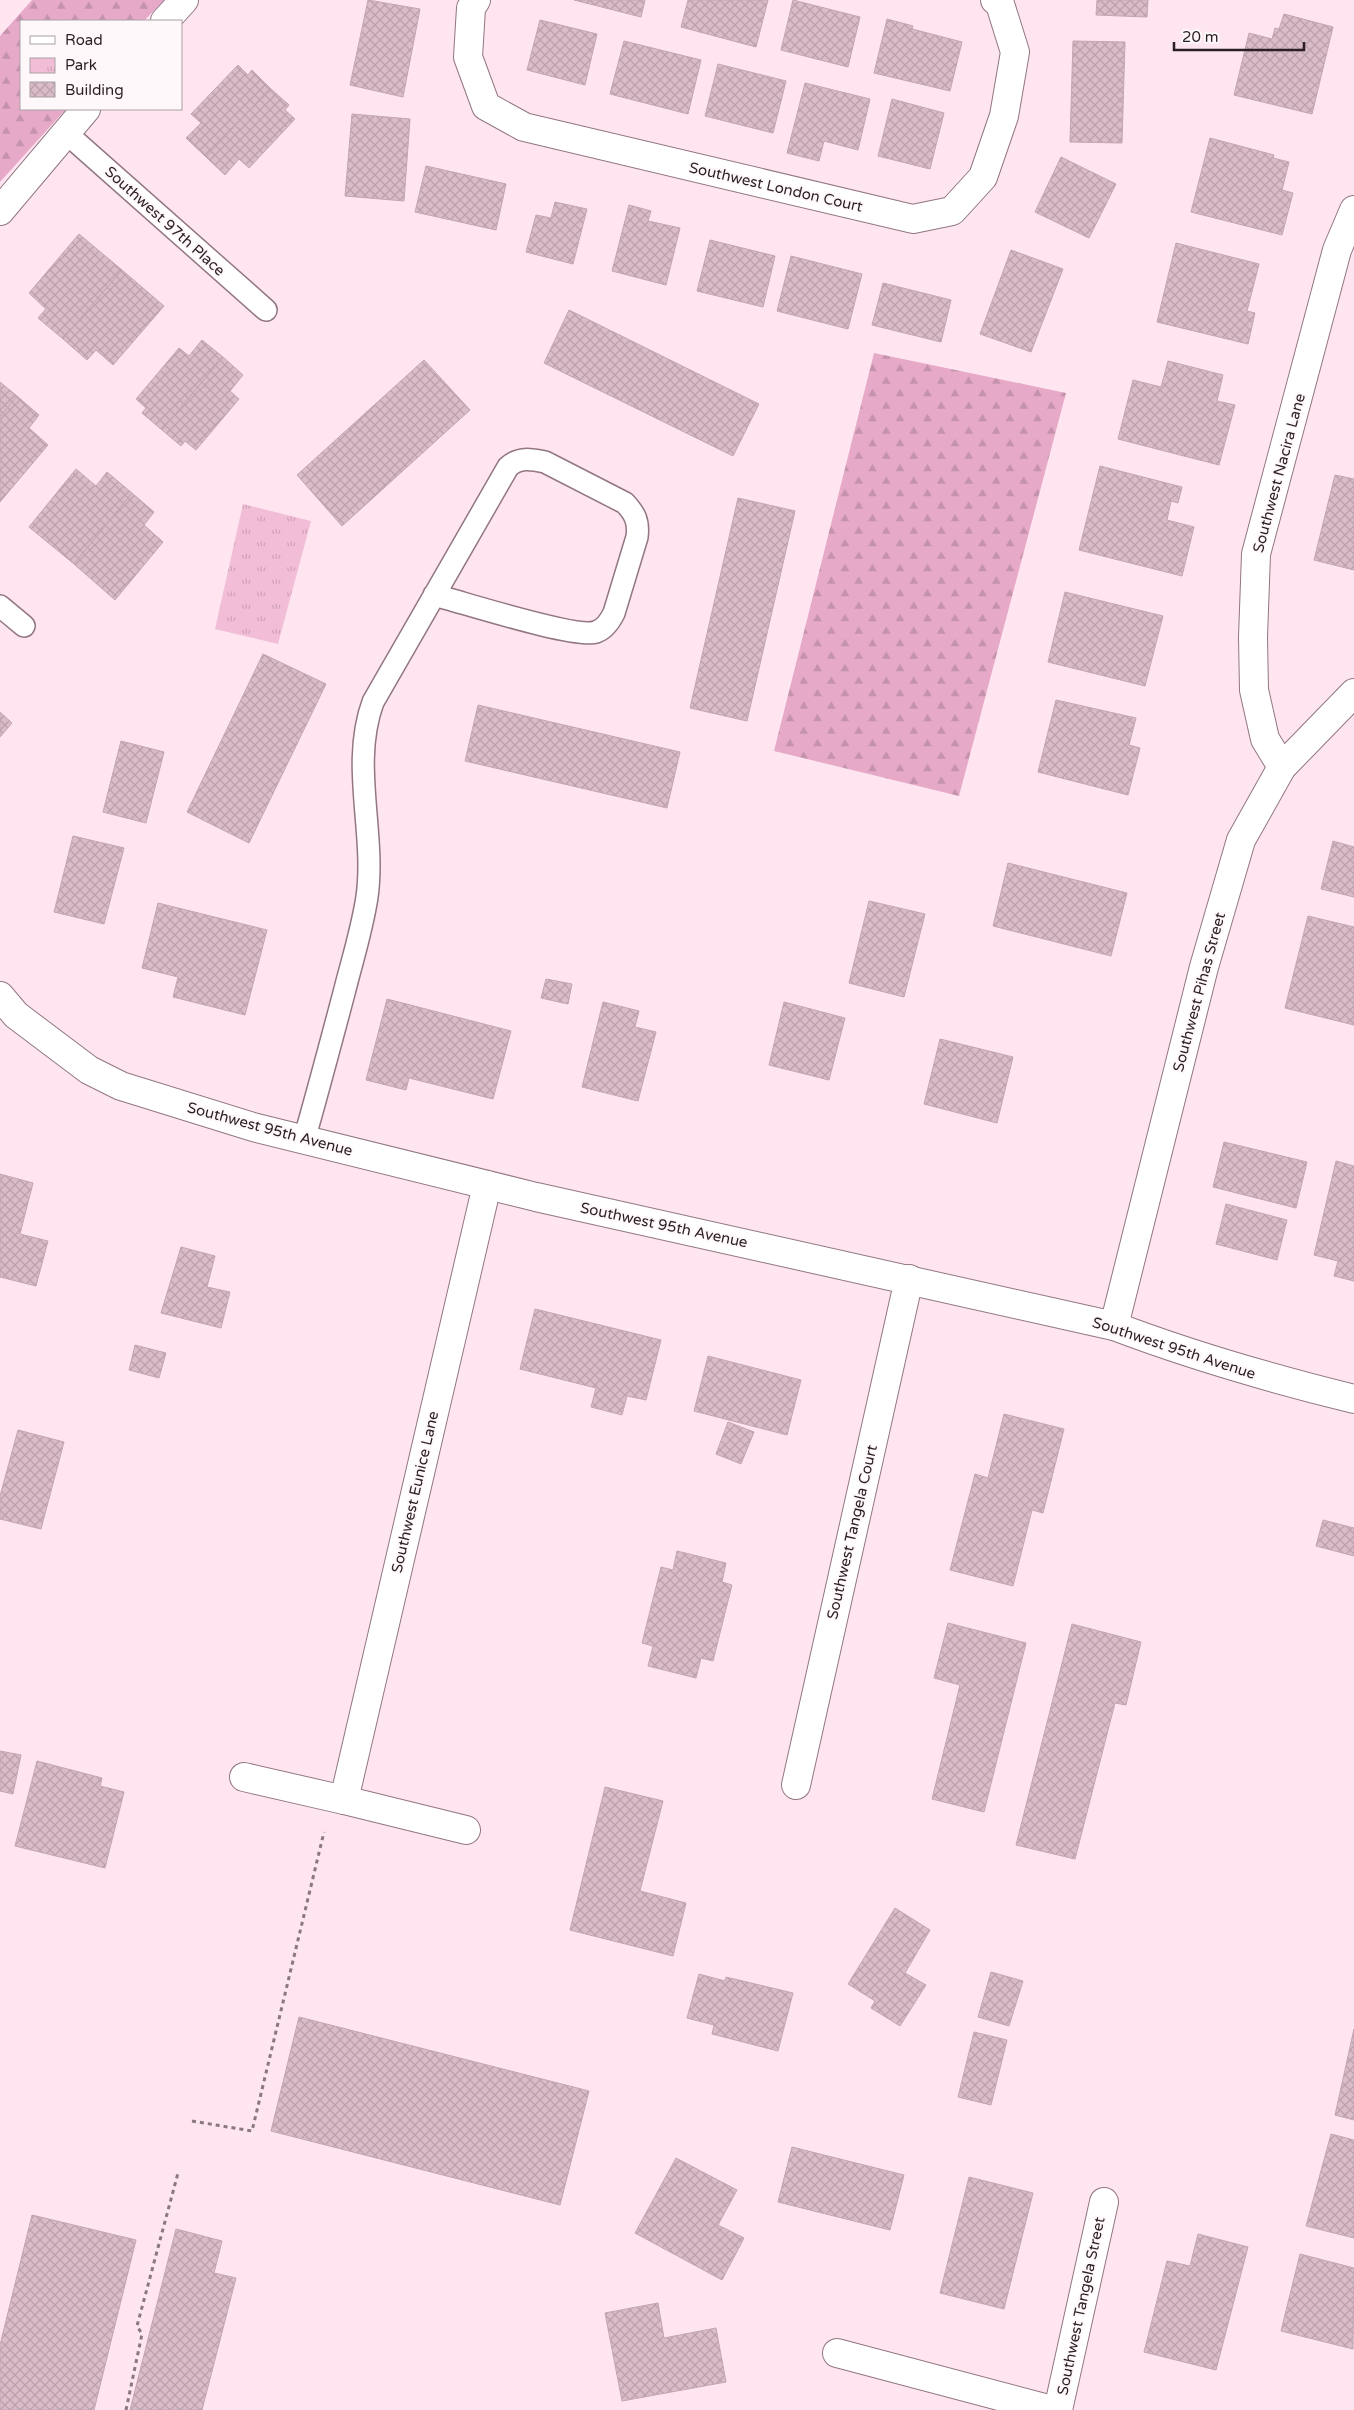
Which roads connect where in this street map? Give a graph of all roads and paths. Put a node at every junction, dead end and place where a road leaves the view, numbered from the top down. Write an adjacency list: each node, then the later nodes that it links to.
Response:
1 (184, 0): 4 (street)
2 (476, 0): 3 (street, Southwest London Court)
3 (995, 0)
4 (166, 20)
5 (85, 110): 6 (street)
6 (65, 132): 8 (street); 9 (lane, Southwest 97th Place)
7 (1354, 210): 14 (street, Southwest Nacira Lane)
8 (0, 211)
9 (266, 310)
10 (434, 595): 10 (lane); 16 (lane)
11 (0, 606): 12 (lane)
12 (24, 626)
13 (1354, 692): 14 (street, Southwest Pihas Street)
14 (1282, 767): 19 (street, Southwest Pihas Street)
15 (0, 996): 16 (street, Southwest 95th Avenue)
16 (304, 1140): 17 (street, Southwest 95th Avenue)
17 (487, 1185): 18 (street, Southwest 95th Avenue); 23 (street, Southwest Eunice Lane)
18 (909, 1279): 19 (street, Southwest 95th Avenue); 22 (street, Southwest Tangela Court)
19 (1114, 1326): 20 (street, Southwest 95th Avenue)
20 (1354, 1399)
21 (244, 1777): 23 (street)
22 (796, 1785)
23 (344, 1800): 24 (street); 25 (path)
24 (466, 1830)
25 (192, 2121)
26 (178, 2173): 29 (path)
27 (1104, 2202): 31 (street, Southwest Tangela Street)
28 (838, 2353): 30 (street)
29 (126, 2410)
30 (1052, 2410)
31 (1058, 2410)

